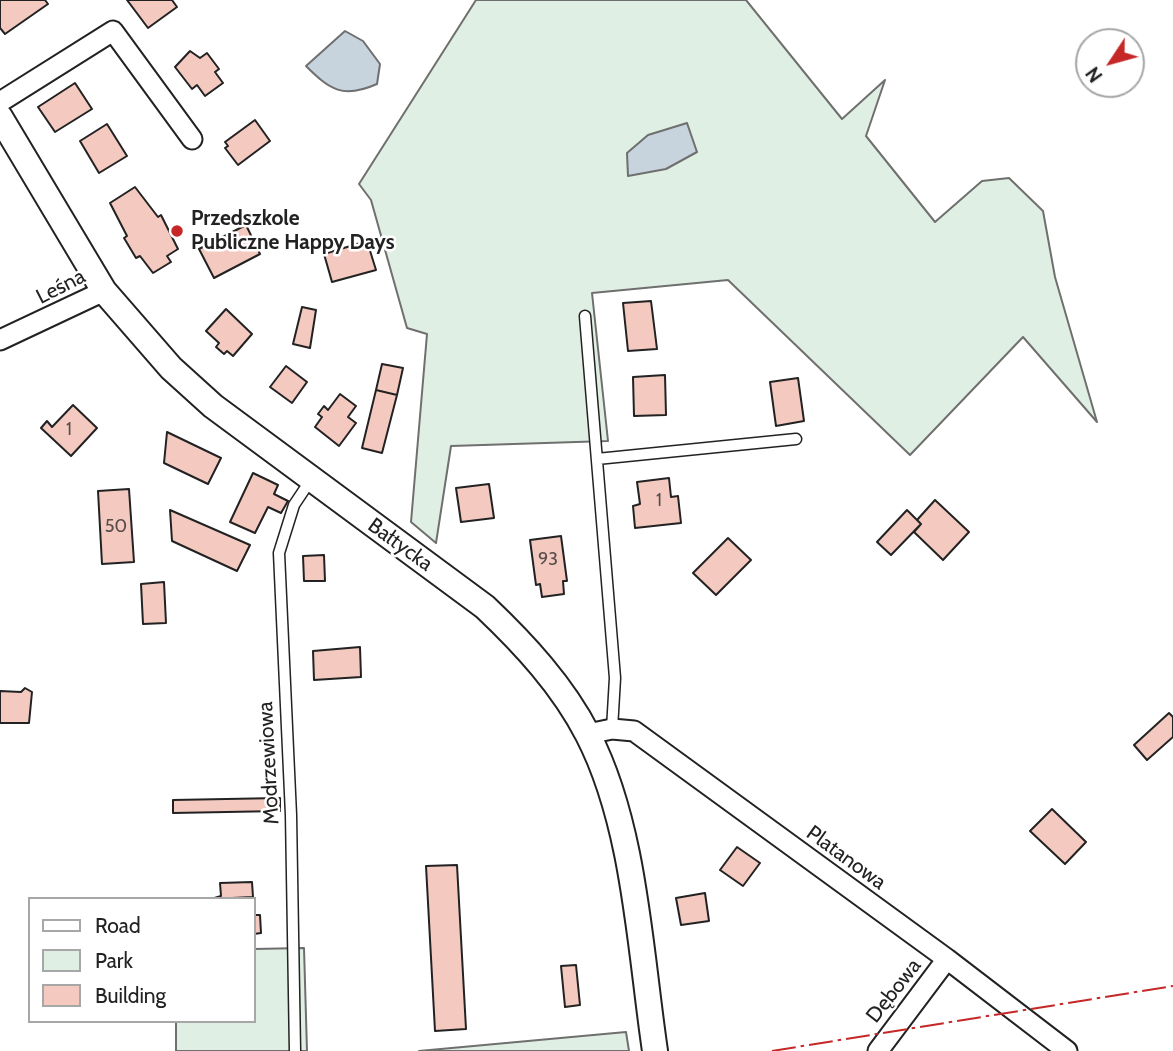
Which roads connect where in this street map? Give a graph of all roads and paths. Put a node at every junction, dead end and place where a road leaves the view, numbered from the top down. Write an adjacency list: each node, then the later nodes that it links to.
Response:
1 (0, 102): 3 (street)
2 (0, 117): 4 (street, Bałtycka)
3 (192, 139)
4 (104, 291): 6 (street, Leśna); 9 (street, Bałtycka)
5 (585, 316): 8 (lane)
6 (0, 340)
7 (796, 439): 8 (lane)
8 (597, 459): 10 (lane)
9 (310, 480): 11 (street, Bałtycka); 13 (lane, Modrzewiowa)
10 (612, 729): 11 (street, Platanowa); 12 (street, Platanowa)
11 (588, 734): 14 (street, Bałtycka)
12 (947, 959): 15 (street, Dębowa); 16 (street, Platanowa)
13 (295, 1051)
14 (655, 1051)
15 (878, 1051)
16 (1067, 1051)

